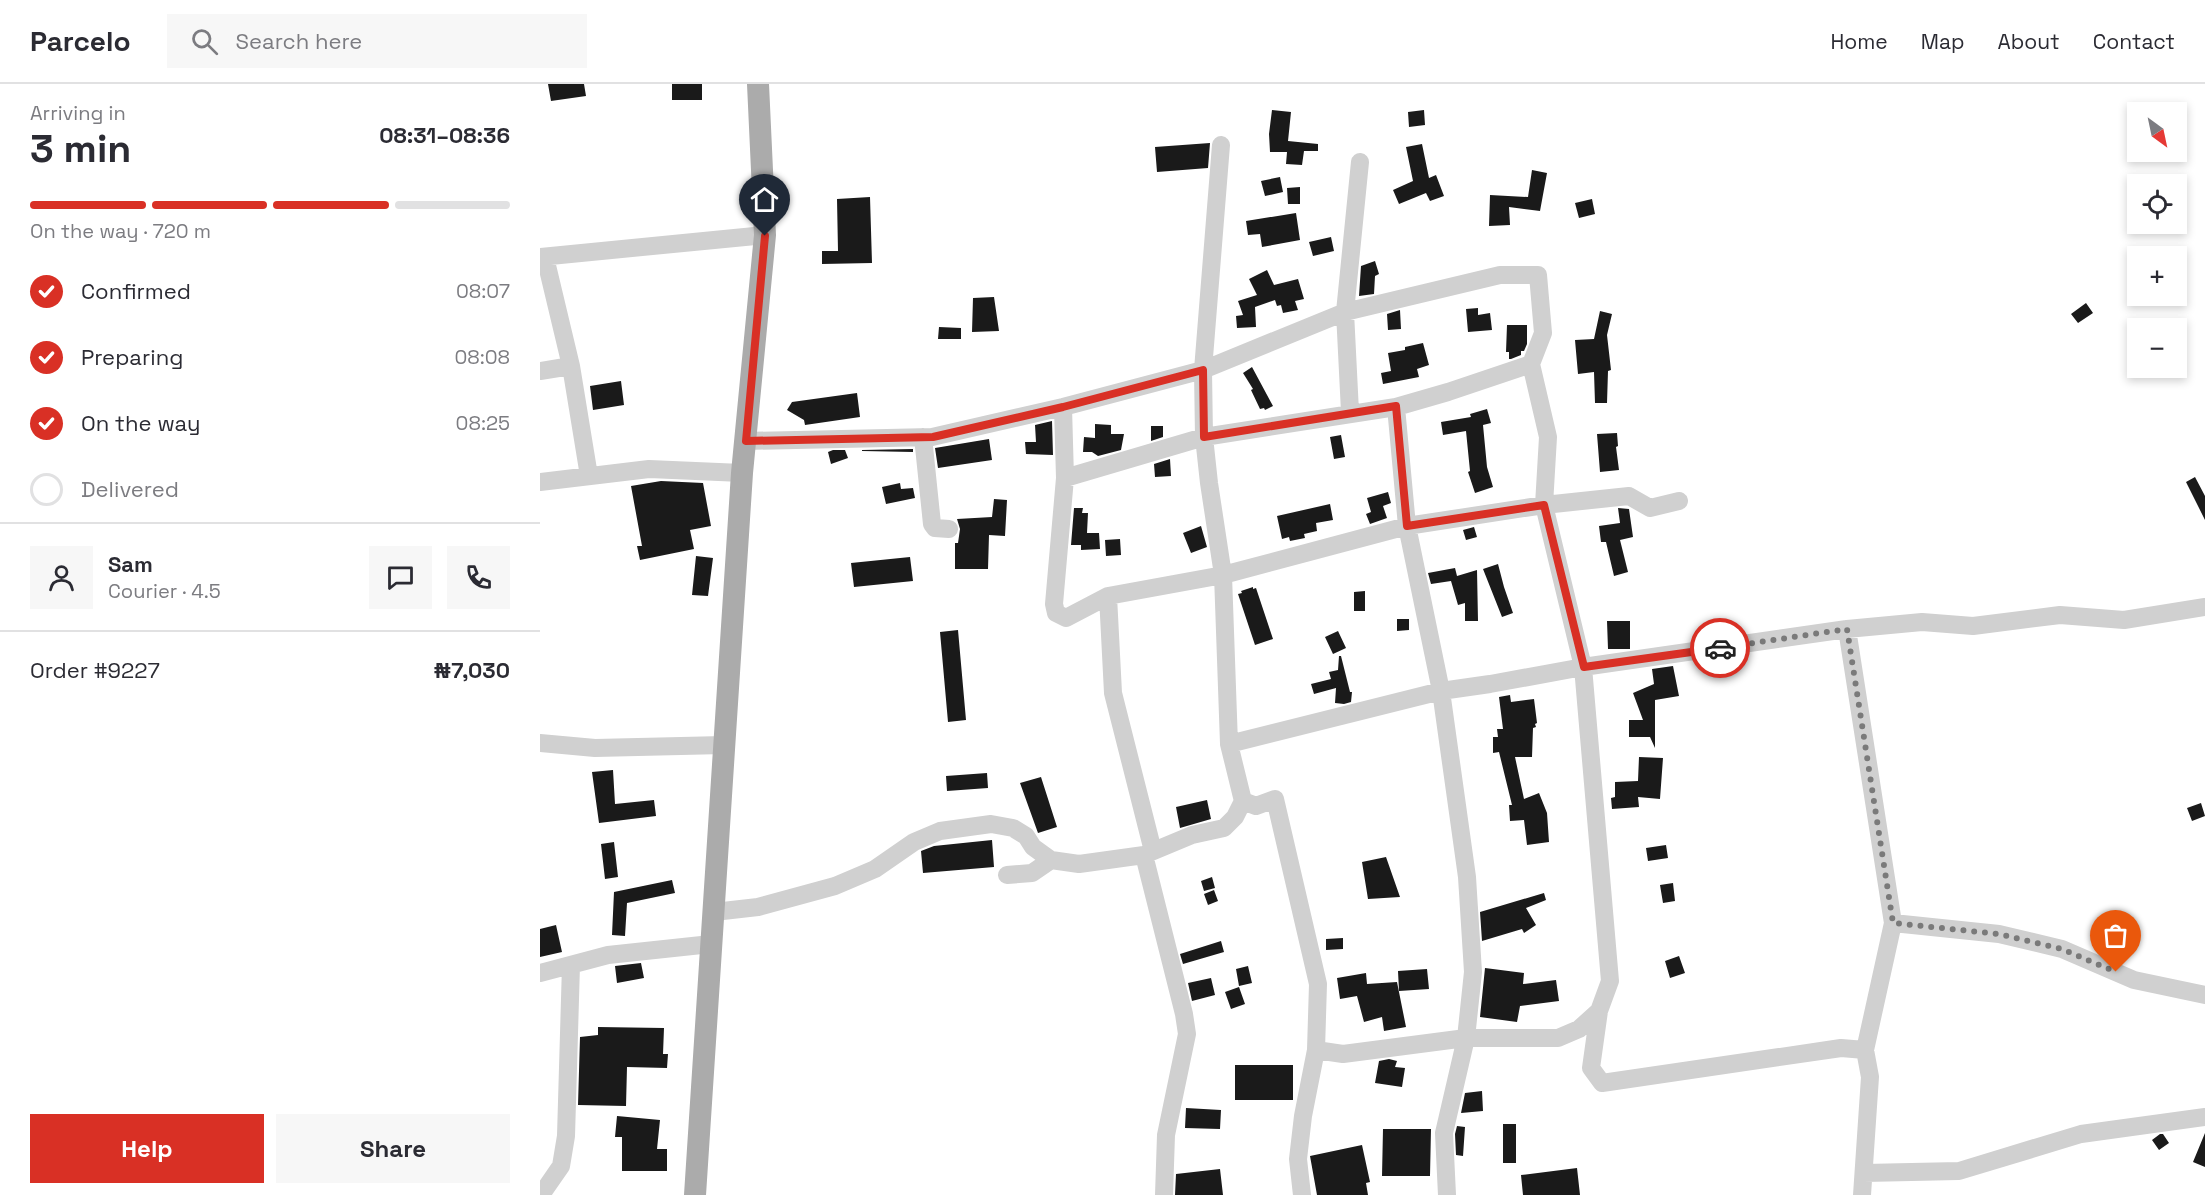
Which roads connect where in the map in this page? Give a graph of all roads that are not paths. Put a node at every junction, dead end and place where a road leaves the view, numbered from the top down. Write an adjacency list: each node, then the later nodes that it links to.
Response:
1 (758, 84): 4 (main road)
2 (1221, 145): 10 (street)
3 (1360, 162): 6 (street)
4 (765, 236): 5 (street); 16 (main road)
5 (542, 257): 8 (street)
6 (1345, 312): 7 (street); 10 (street); 13 (street)
7 (1531, 364): 11 (street); 22 (street)
8 (571, 366): 9 (street); 18 (street)
9 (540, 370)
10 (1203, 370): 12 (street); 15 (street)
11 (1396, 406): 13 (street); 23 (street)
12 (1063, 407): 14 (street); 19 (street)
13 (1350, 412): 15 (street)
14 (923, 437): 16 (street); 24 (street)
15 (1204, 437): 19 (street); 25 (street)
16 (746, 441): 17 (main road)
17 (742, 473): 18 (street); 33 (main road)
18 (589, 476): 20 (street)
19 (1065, 478): 26 (street)
20 (540, 482)
21 (1679, 501): 22 (street)
22 (1544, 505): 23 (street); 29 (street)
23 (1407, 526): 25 (street); 30 (street)
24 (949, 529)
25 (1223, 575): 26 (street); 32 (street)
26 (1108, 596): 35 (street)
27 (2205, 607): 28 (street)
28 (1847, 629): 29 (street); 39 (street)
29 (1584, 667): 30 (street); 44 (street)
30 (1441, 690): 32 (street); 45 (street)
31 (540, 743): 33 (street)
32 (1229, 744): 34 (street)
33 (724, 745): 38 (main road)
34 (1245, 808): 35 (street); 46 (street)
35 (1148, 853): 36 (street); 52 (street)
36 (1051, 860): 37 (street); 38 (street)
37 (1007, 874)
38 (714, 912): 40 (main road)
39 (1893, 923): 43 (street); 47 (street)
40 (711, 944): 41 (street); 51 (main road)
41 (572, 965): 42 (street); 50 (street)
42 (540, 973)
43 (2205, 995)
44 (1599, 1011): 45 (street); 47 (street)
45 (1466, 1038): 46 (street); 54 (street)
46 (1316, 1050): 53 (street)
47 (1865, 1050): 49 (street)
48 (2205, 1117): 49 (street)
49 (1864, 1173): 55 (street)
50 (540, 1191)
51 (695, 1195)
52 (1164, 1195)
53 (1302, 1195)
54 (1447, 1195)
55 (1862, 1195)

